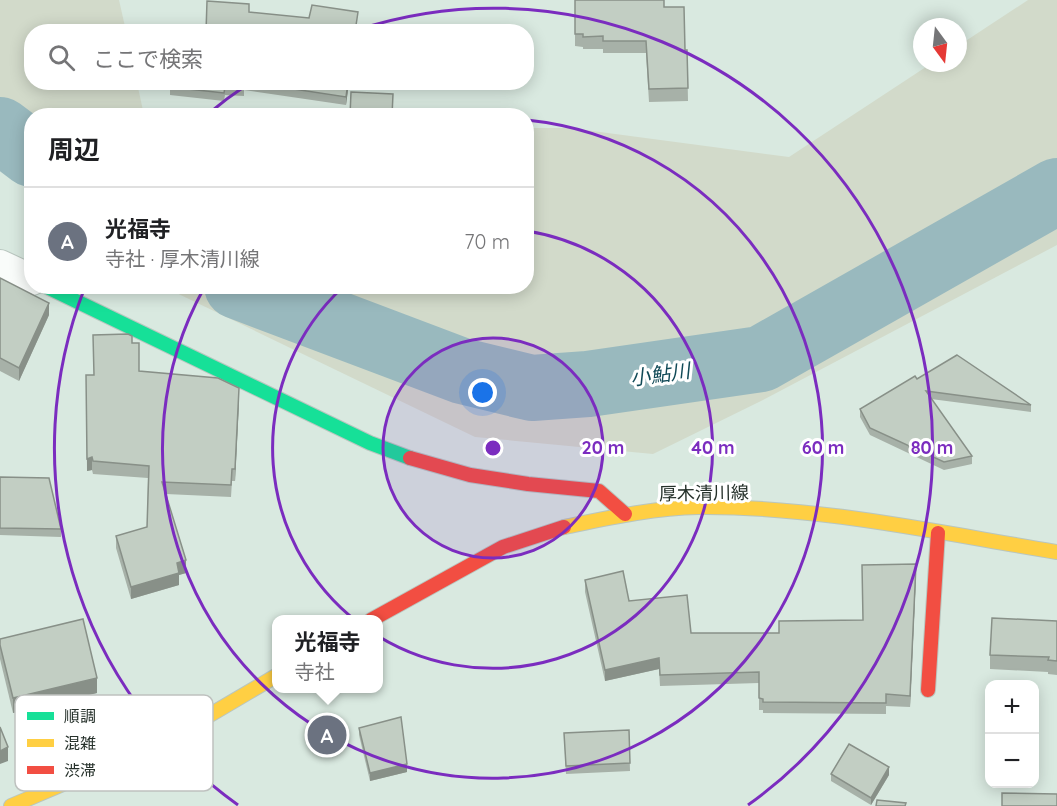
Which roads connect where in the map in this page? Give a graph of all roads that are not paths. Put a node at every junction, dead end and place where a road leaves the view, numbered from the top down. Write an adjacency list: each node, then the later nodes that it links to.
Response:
1 (0, 265): 2 (street)
2 (24, 276)
3 (62, 294): 4 (main road)
4 (625, 514): 5 (main road, 厚木清川線); 7 (main road, 厚木清川線)
5 (938, 533): 6 (main road, 厚木清川線); 9 (main road)
6 (1057, 552)
7 (380, 615)
8 (272, 678): 10 (main road)
9 (928, 690)
10 (213, 713)
11 (48, 791): 12 (main road)
12 (16, 805)

